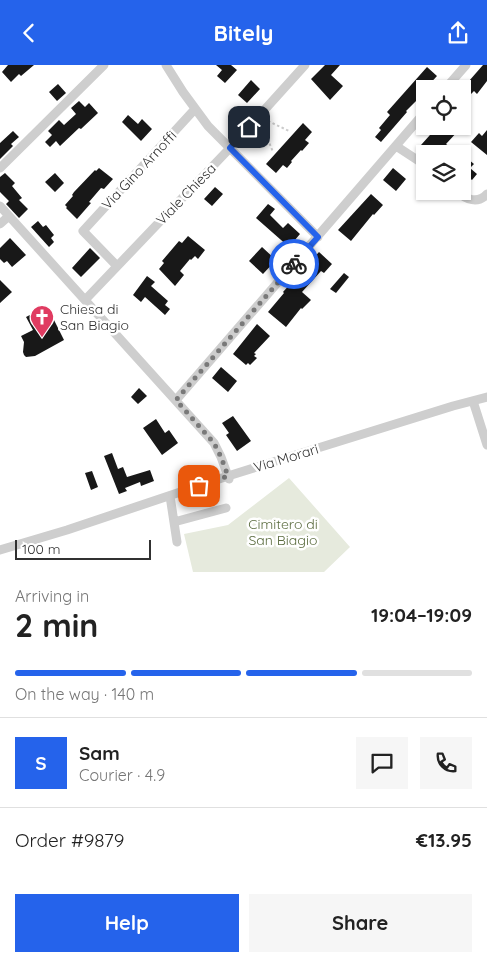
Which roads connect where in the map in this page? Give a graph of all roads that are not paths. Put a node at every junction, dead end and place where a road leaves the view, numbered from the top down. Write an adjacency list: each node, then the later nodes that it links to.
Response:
1 (104, 65): 11 (street)
2 (166, 65): 6 (street)
3 (305, 65): 9 (street, Viale Chiesa)
4 (466, 65): 5 (street)
5 (453, 80)
6 (195, 109): 9 (street); 18 (street, Via Gino Arnoffi)
7 (416, 124): 8 (street)
8 (396, 147): 10 (street); 17 (street)
9 (230, 148): 17 (street); 18 (street, Viale Chiesa)
10 (416, 159)
11 (0, 168)
12 (487, 194): 13 (street)
13 (471, 200)
14 (0, 206): 15 (street)
15 (9, 216): 16 (street); 19 (street)
16 (0, 224)
17 (318, 237): 21 (street)
18 (117, 267): 19 (street, Viale Chiesa)
19 (85, 299): 21 (street)
20 (487, 397): 22 (street, Via Morari)
21 (176, 400): 24 (street)
22 (473, 401): 23 (street); 24 (street, Via Morari)
23 (487, 445)
24 (229, 478): 25 (street, Via Morari)
25 (170, 496): 27 (street); 29 (street, Via Morari)
26 (226, 508): 27 (street)
27 (174, 522): 28 (street)
28 (177, 542)
29 (0, 550)

